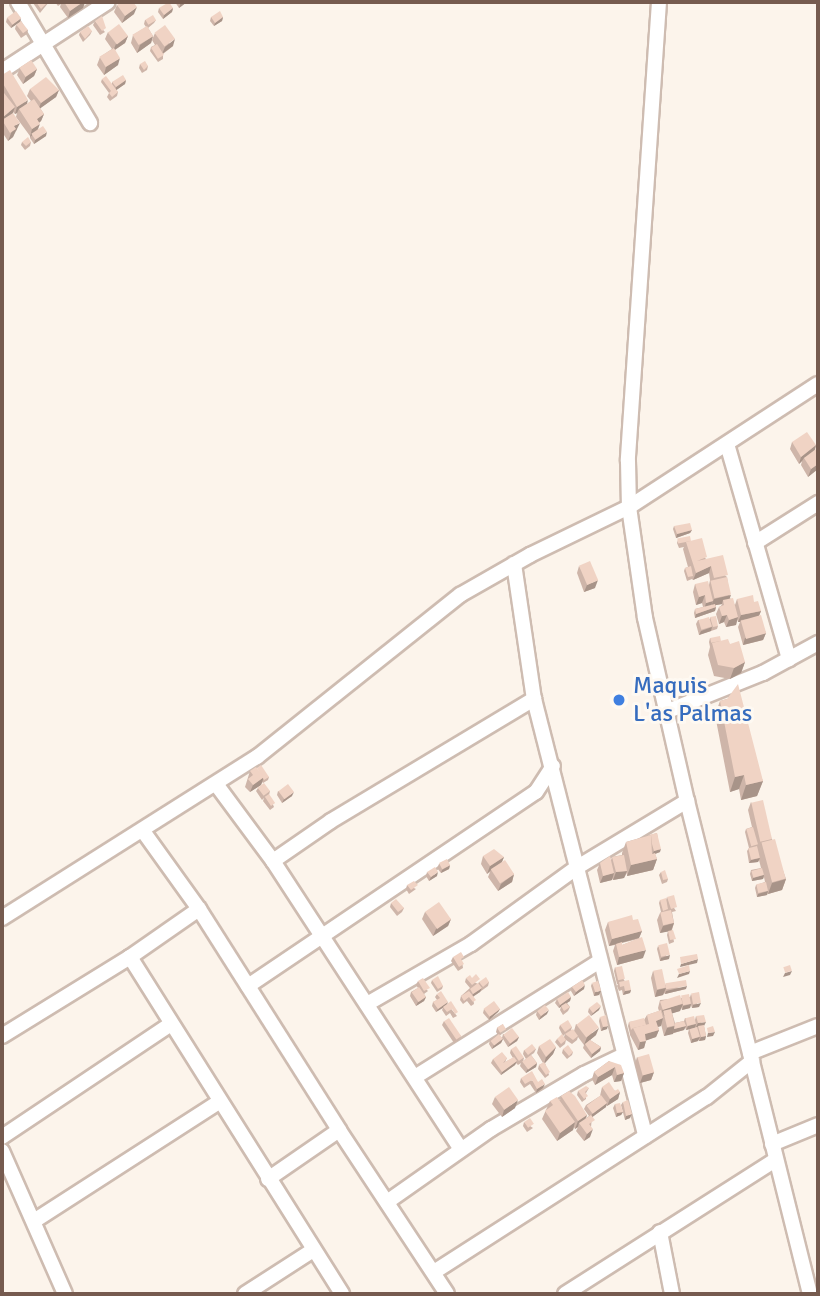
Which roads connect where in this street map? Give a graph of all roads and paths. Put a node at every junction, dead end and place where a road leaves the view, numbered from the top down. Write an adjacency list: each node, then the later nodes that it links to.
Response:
1 (18, 2): 4 (street)
2 (108, 2): 4 (street)
3 (659, 2): 10 (street)
4 (43, 44): 5 (street); 6 (street)
5 (2, 71)
6 (90, 123)
7 (818, 384): 8 (street)
8 (727, 444): 10 (street); 11 (street)
9 (818, 503): 11 (street)
10 (629, 507): 12 (street); 16 (street)
11 (755, 542): 14 (street)
12 (514, 564): 15 (street); 18 (street)
13 (818, 643): 14 (street)
14 (789, 659): 16 (street)
15 (534, 699): 17 (street); 23 (street)
16 (668, 711): 21 (street)
17 (553, 766): 19 (street); 20 (street)
18 (216, 784): 22 (street); 23 (street)
19 (536, 792): 20 (street); 27 (street)
20 (561, 802): 24 (street)
21 (687, 802): 24 (street); 36 (street)
22 (143, 831): 25 (street); 26 (street)
23 (273, 861): 27 (street)
24 (576, 868): 29 (street); 31 (street)
25 (199, 909): 28 (street); 30 (street)
26 (2, 918)
27 (322, 936): 30 (street); 31 (street)
28 (130, 957): 32 (street); 34 (street)
29 (600, 961): 35 (street); 37 (street)
30 (248, 986): 40 (street)
31 (367, 1004): 37 (street)
32 (171, 1024): 38 (street); 42 (street)
33 (818, 1026): 36 (street)
34 (2, 1036)
35 (624, 1055): 41 (street); 44 (street)
36 (751, 1057): 41 (street); 43 (street)
37 (415, 1077): 44 (street)
38 (219, 1101): 47 (street); 49 (street)
39 (818, 1125): 43 (street)
40 (339, 1130): 47 (street); 48 (street)
41 (645, 1136): 52 (street)
42 (2, 1137)
43 (772, 1144): 46 (street)
44 (460, 1148): 48 (street)
45 (2, 1151): 49 (street)
46 (775, 1160): 50 (street); 59 (street)
47 (268, 1179): 51 (street)
48 (387, 1202): 52 (street)
49 (34, 1221): 53 (street)
50 (660, 1232): 57 (street); 58 (street)
51 (313, 1250): 54 (street); 55 (street)
52 (434, 1272): 56 (street)
53 (65, 1294)
54 (245, 1294)
55 (342, 1294)
56 (447, 1294)
57 (565, 1294)
58 (672, 1294)
59 (810, 1294)

